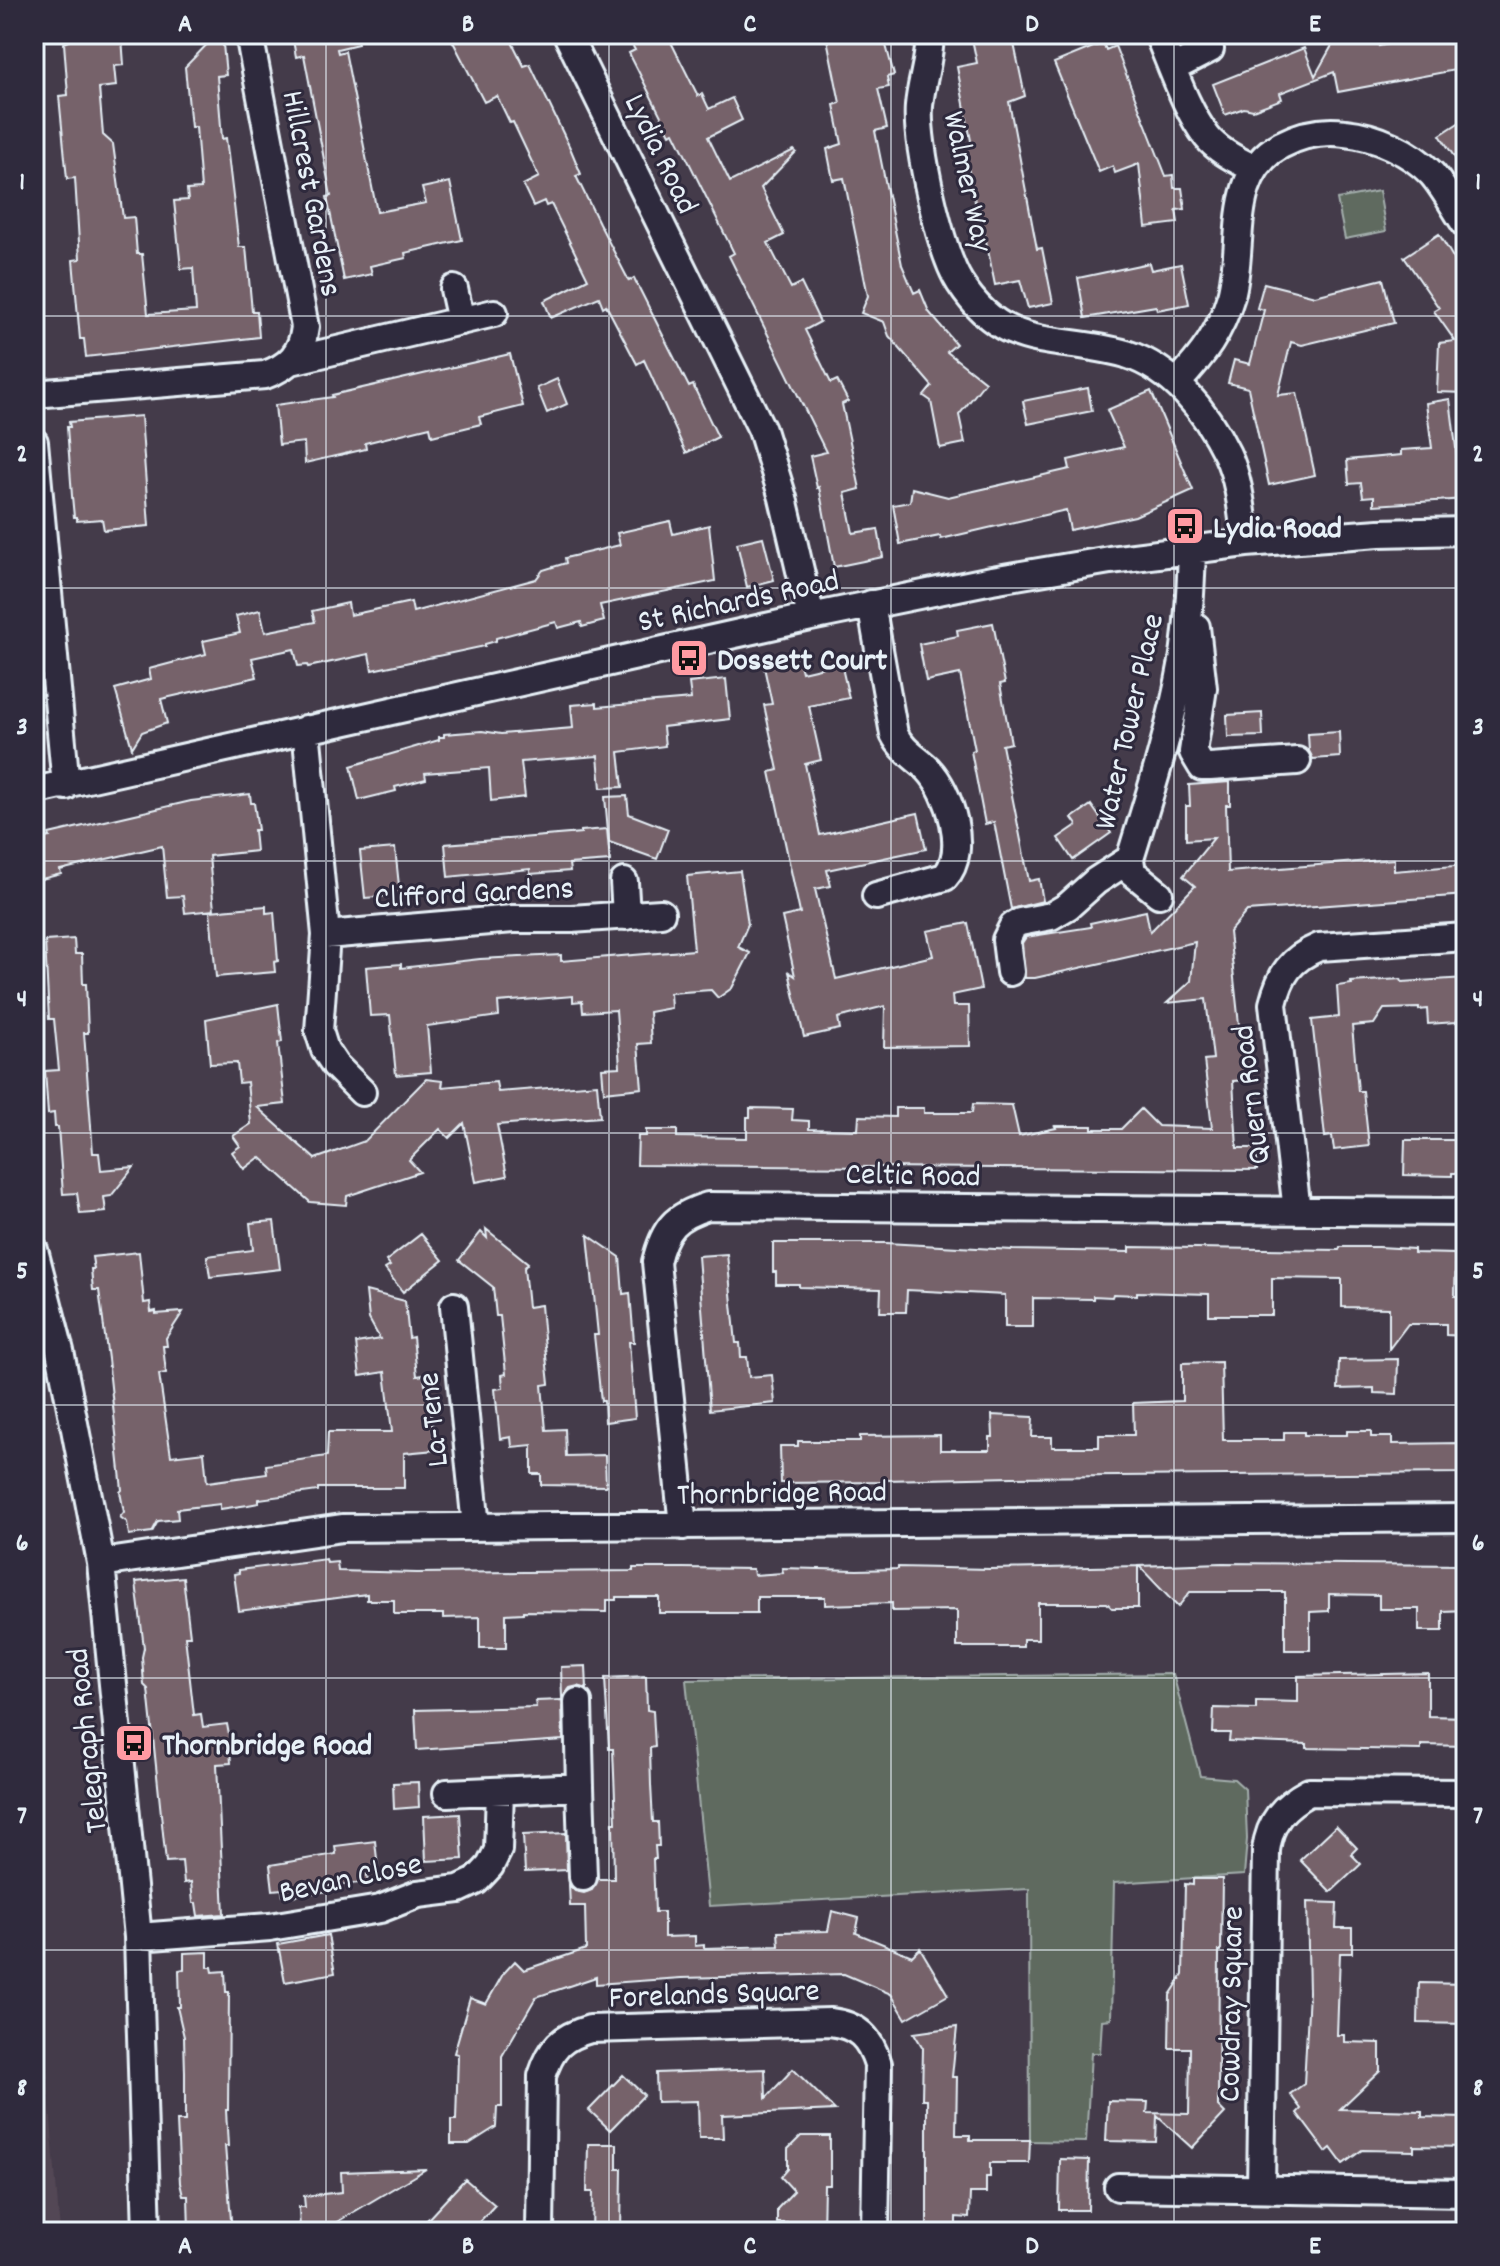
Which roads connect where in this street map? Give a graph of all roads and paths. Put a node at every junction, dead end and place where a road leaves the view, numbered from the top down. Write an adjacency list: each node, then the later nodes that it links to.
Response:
1 (249, 34): 12 (street, Hillcrest Gardens)
2 (567, 34): 21 (street, Lydia Road)
3 (930, 34): 13 (street, Walmer Way)
4 (1158, 34): 6 (street)
5 (1210, 49): 6 (street)
6 (1173, 68): 7 (street)
7 (1254, 169): 8 (street); 13 (street)
8 (1466, 225)
9 (454, 289): 11 (street)
10 (494, 313): 11 (street)
11 (461, 321): 12 (street)
12 (291, 361): 14 (street)
13 (1177, 383): 17 (street, Walmer Way)
14 (34, 394)
15 (34, 442): 24 (street)
16 (1466, 531): 17 (street, St Richards Road)
17 (1246, 543): 18 (street, St Richards Road)
18 (1192, 549): 19 (street, Water Tower Place); 20 (street, St Richards Road)
19 (1190, 588): 23 (street); 26 (street, Water Tower Place)
20 (871, 604): 21 (street, St Richards Road); 29 (street)
21 (811, 617): 22 (street, St Richards Road)
22 (306, 729): 24 (street, St Richards Road); 32 (street)
23 (1297, 761)
24 (66, 786): 25 (street, St Richards Road)
25 (34, 791)
26 (1130, 859): 28 (street, Water Tower Place); 34 (street, Water Tower Place)
27 (624, 882): 31 (street)
28 (1159, 894)
29 (876, 896)
30 (661, 913): 31 (street, Clifford Gardens)
31 (626, 916): 32 (street, Clifford Gardens)
32 (326, 935): 35 (street)
33 (1466, 937): 36 (street, Quern Road)
34 (1010, 972)
35 (362, 1092)
36 (1297, 1211): 37 (street, Celtic Road); 41 (street, Celtic Road)
37 (1466, 1212)
38 (34, 1250): 43 (street, Telegraph Road)
39 (454, 1306): 42 (street, La-Tene)
40 (1466, 1518): 41 (street, Thornbridge Road)
41 (683, 1526): 42 (street, Thornbridge Road)
42 (476, 1527): 43 (street, Thornbridge Road)
43 (101, 1563): 50 (street, Telegraph Road)
44 (578, 1702): 45 (street)
45 (580, 1787): 46 (street); 49 (street)
46 (500, 1791): 47 (street); 50 (street, Bevan Close)
47 (447, 1793)
48 (1466, 1793): 52 (street, Cowdray Square)
49 (583, 1877)
50 (138, 1937): 54 (street, Telegraph Road)
51 (1118, 2187): 52 (street)
52 (1261, 2188): 53 (street)
53 (1466, 2193)
54 (147, 2232)
55 (540, 2232): 56 (street, Forelands Square)
56 (875, 2232)

